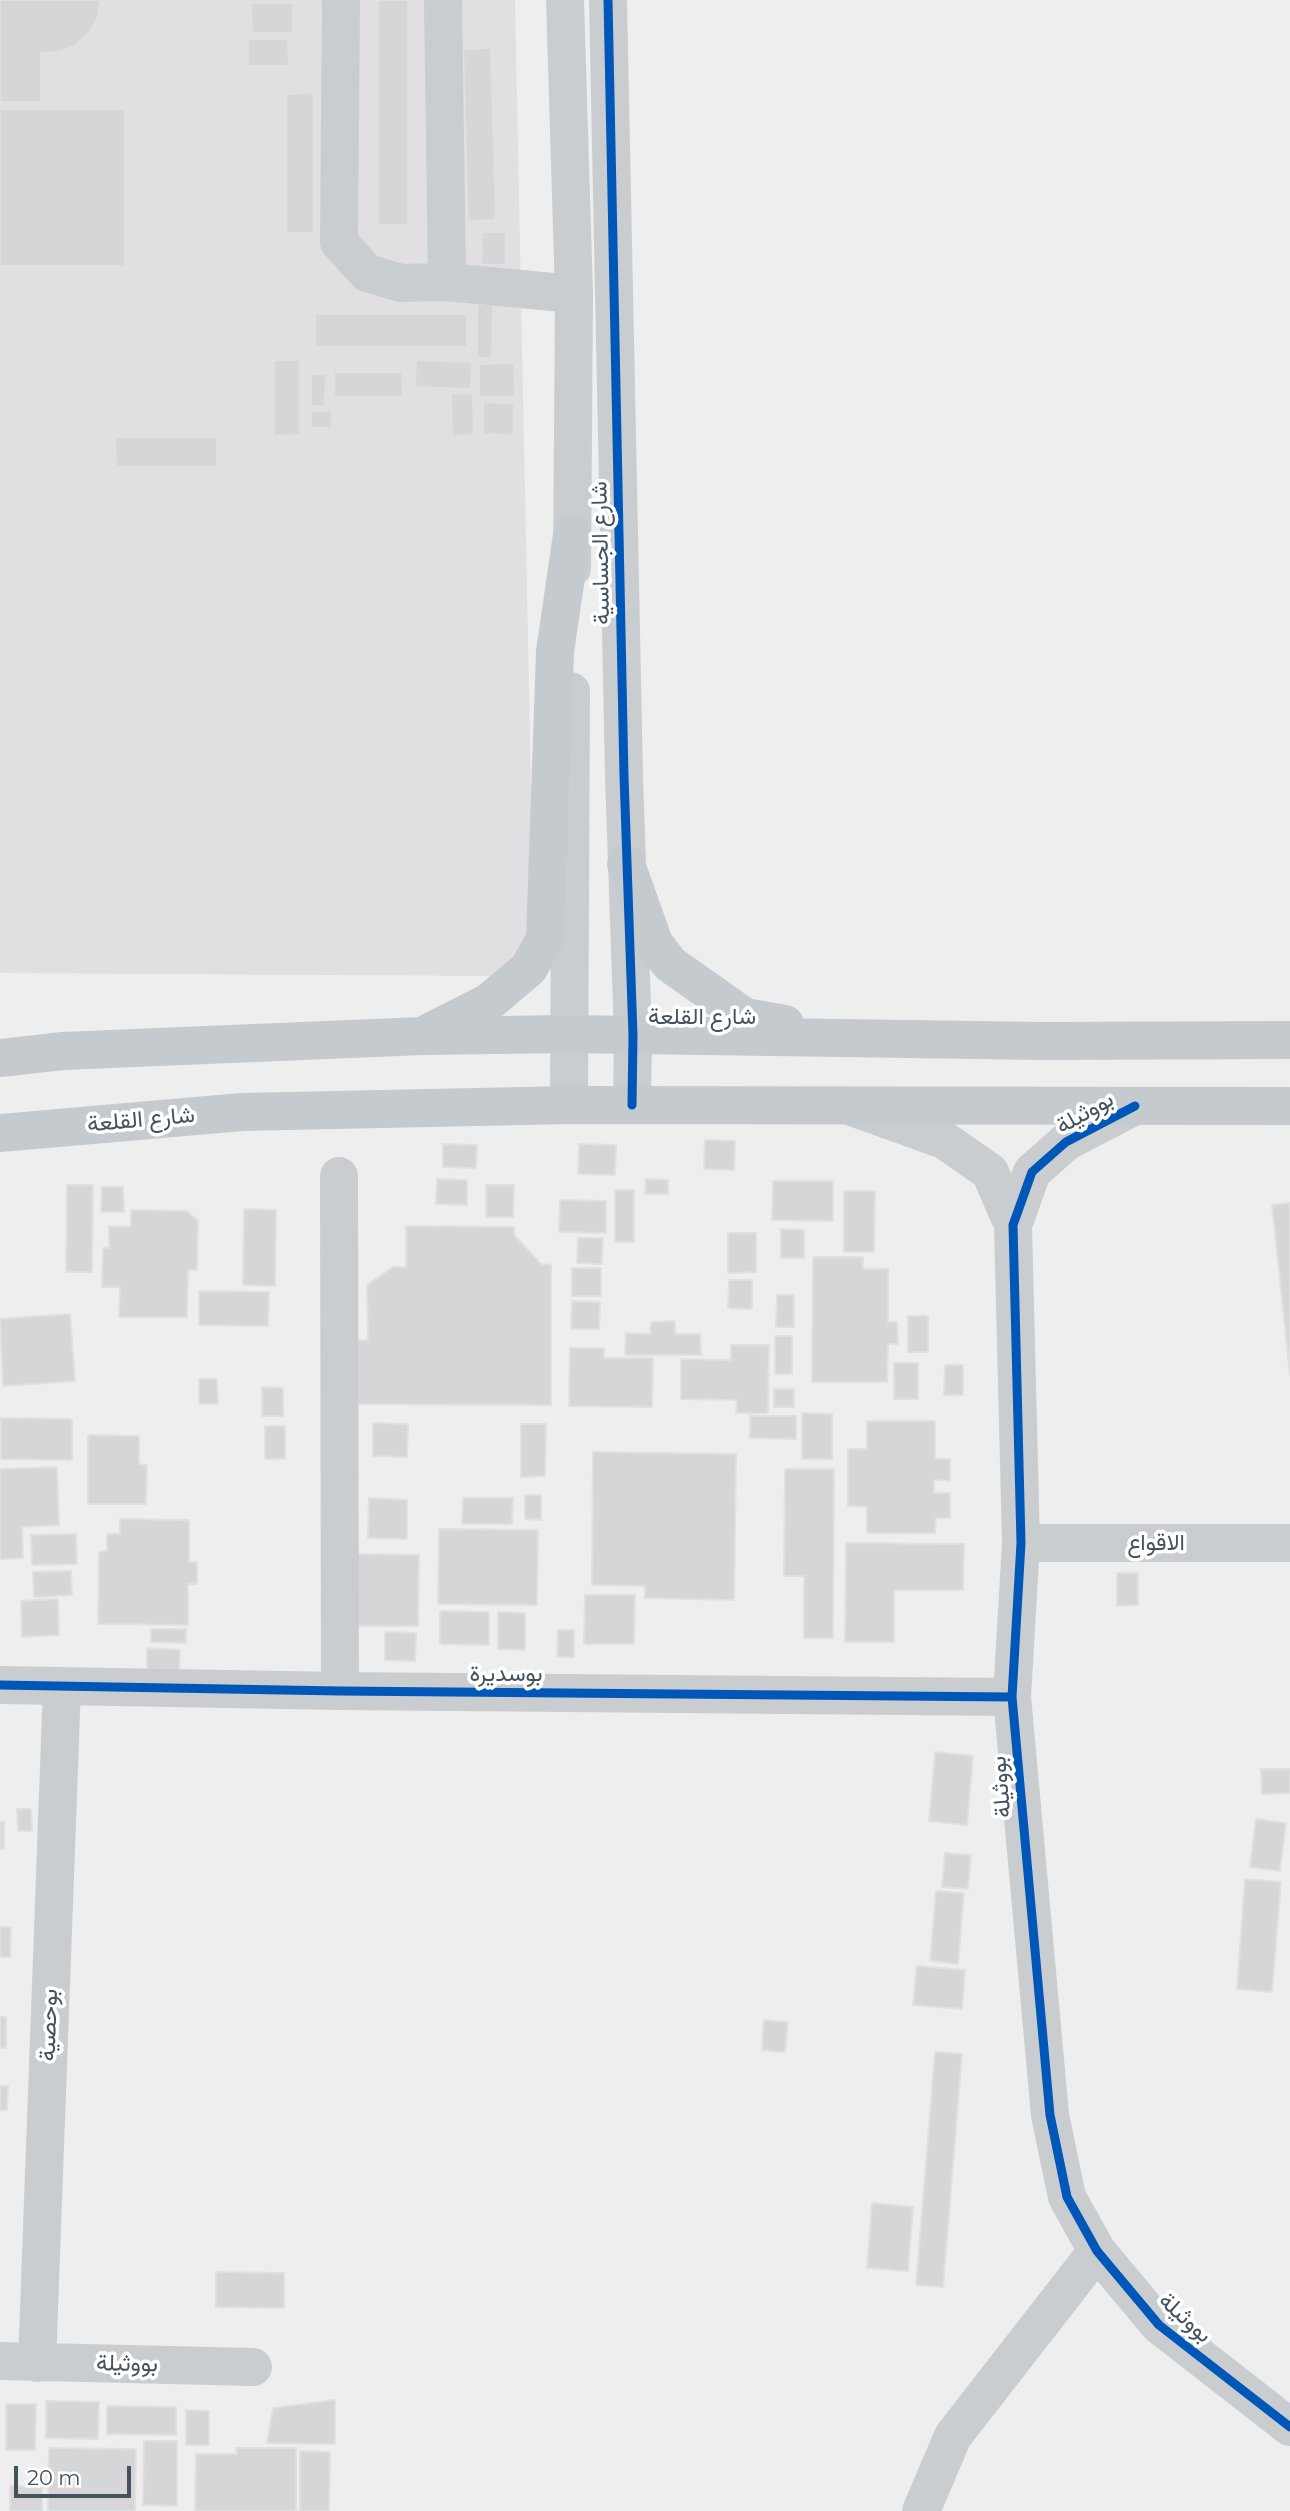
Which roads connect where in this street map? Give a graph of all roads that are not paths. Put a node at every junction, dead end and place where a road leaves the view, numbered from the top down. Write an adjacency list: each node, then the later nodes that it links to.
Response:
1 (341, 0): 5 (street)
2 (443, 0): 5 (street)
3 (565, 0): 6 (street, شارع الجساسية)
4 (608, 0): 8 (street, شارع الجساسية)
5 (447, 282): 6 (street)
6 (574, 294): 7 (street, شارع الجساسية)
7 (572, 535): 9 (street, شارع الجساسية); 10 (main road)
8 (626, 864): 11 (street, شارع الجساسية); 12 (main road)
9 (569, 1034): 10 (main road, شارع القلعة); 11 (main road, شارع القلعة); 15 (street, شارع الجساسية)
10 (423, 1036): 14 (main road, شارع القلعة)
11 (633, 1036): 12 (main road, شارع القلعة); 16 (street, شارع الجساسية)
12 (856, 1037): 13 (main road, شارع القلعة)
13 (1290, 1040)
14 (0, 1058)
15 (569, 1105): 16 (main road, شارع القلعة); 20 (main road, شارع القلعة)
16 (632, 1105): 17 (main road, شارع القلعة)
17 (848, 1106): 18 (main road, شارع القلعة); 22 (street, بووثيلة)
18 (1135, 1106): 19 (main road, شارع القلعة); 22 (street, بووثيلة)
19 (1290, 1106)
20 (0, 1133)
21 (339, 1176): 27 (street)
22 (1013, 1225): 23 (street, بووثيلة)
23 (1021, 1543): 24 (street, الاقواع); 28 (street, بووثيلة)
24 (1290, 1543)
25 (0, 1685): 26 (street, بوسديرة)
26 (62, 1686): 27 (street, بوسديرة); 30 (street, بوحصية)
27 (340, 1691): 28 (street, بوسديرة)
28 (1012, 1697): 29 (street, بووثيلة)
29 (1097, 2251): 32 (street, بووثيلة); 33 (street)
30 (18, 2362): 31 (street, بووثيلة)
31 (253, 2367)
32 (1290, 2427)
33 (921, 2511)

